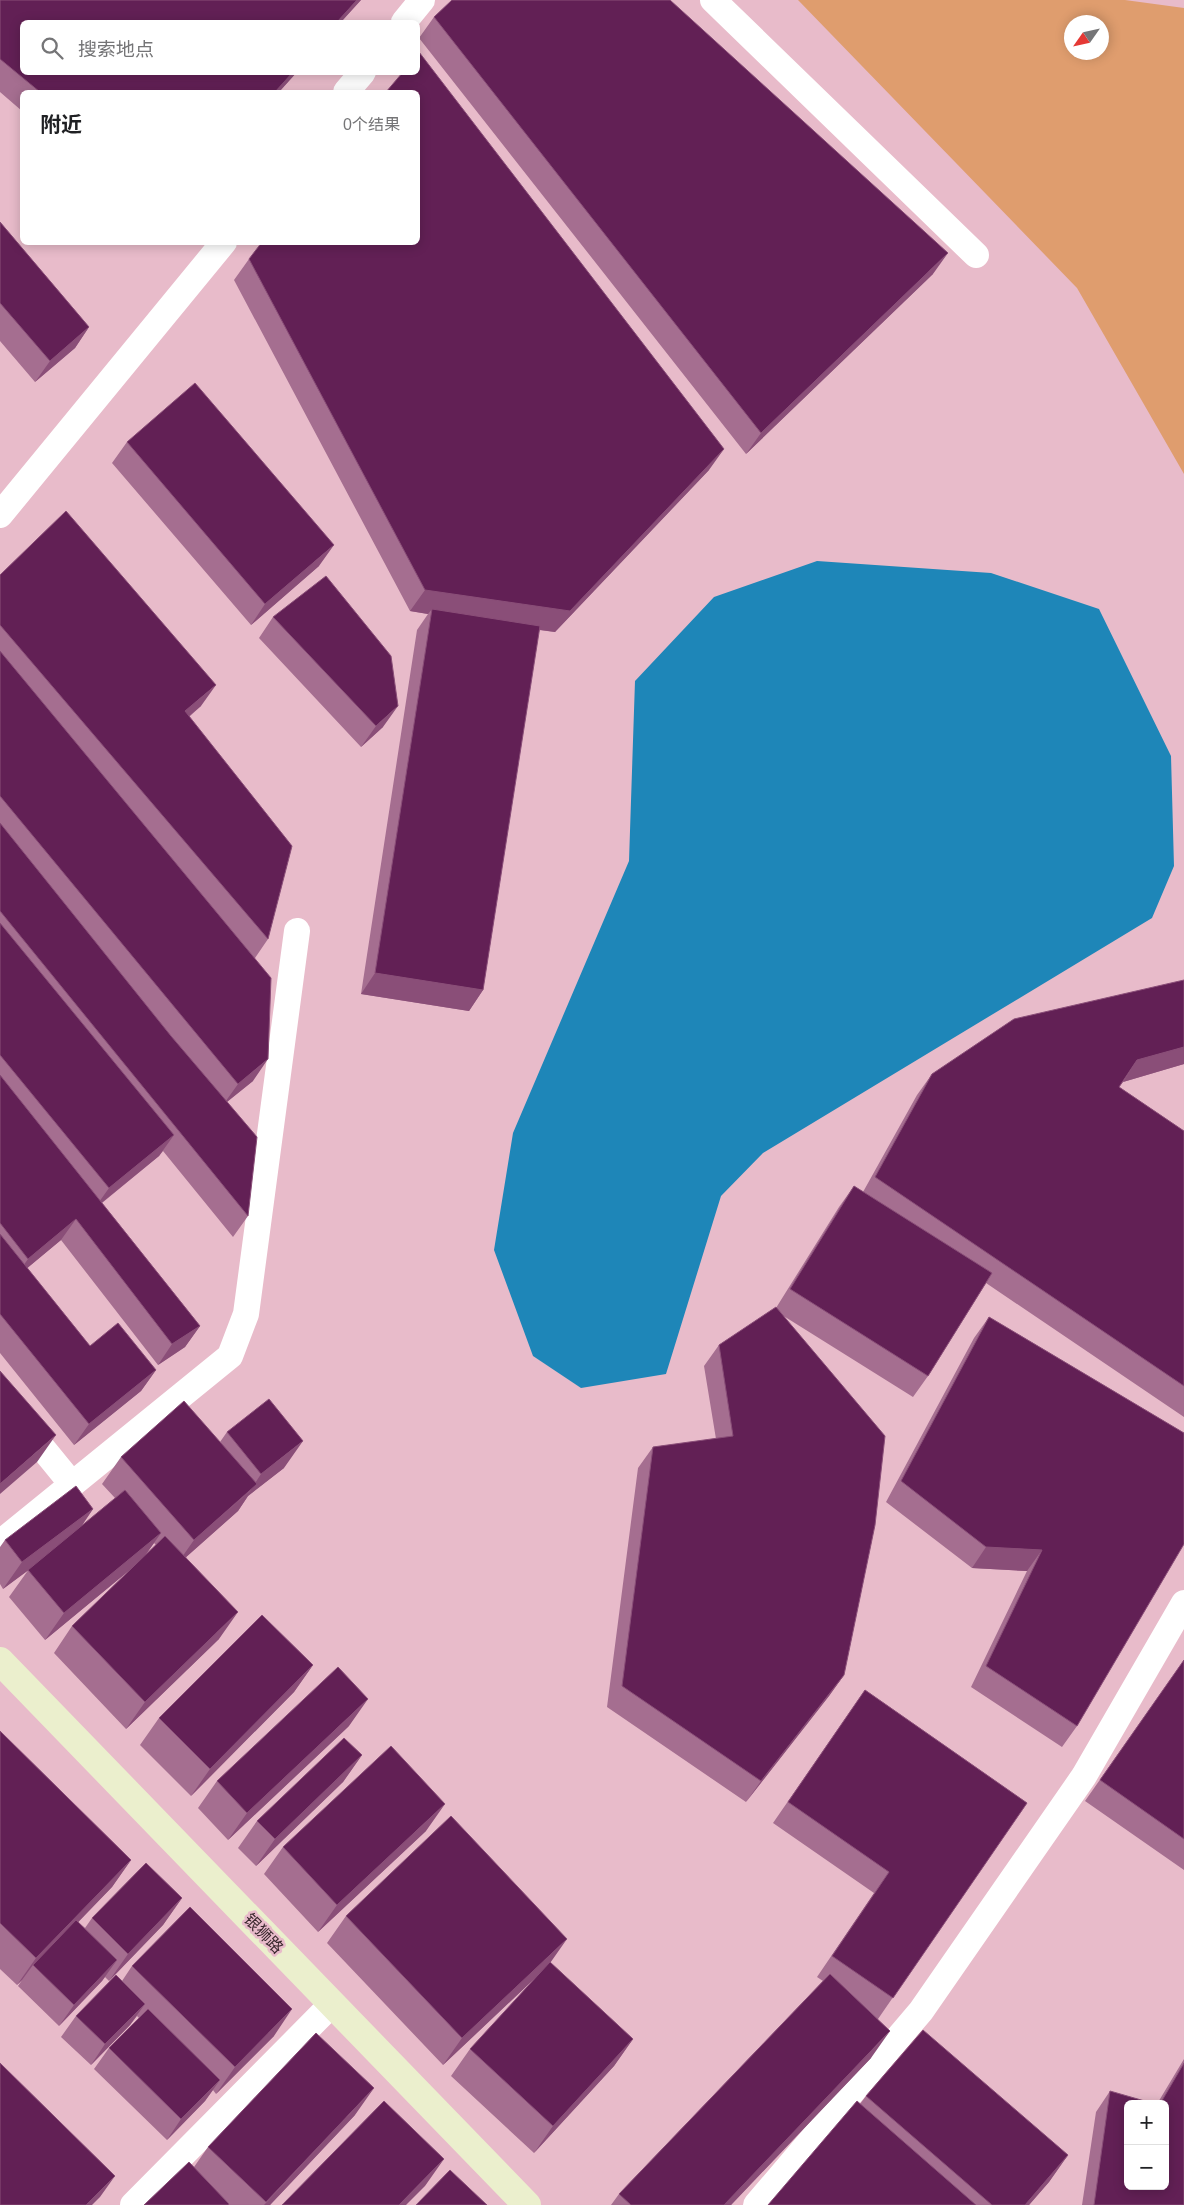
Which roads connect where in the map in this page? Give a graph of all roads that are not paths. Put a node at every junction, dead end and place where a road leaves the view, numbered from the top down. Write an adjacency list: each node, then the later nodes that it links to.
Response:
1 (422, 0): 3 (street)
2 (713, 0): 7 (street)
3 (406, 20)
4 (360, 75): 5 (street)
5 (348, 90)
6 (222, 245): 8 (street)
7 (976, 255)
8 (0, 515)
9 (297, 931): 11 (street)
10 (0, 1396): 11 (street)
11 (71, 1483): 12 (street)
12 (0, 1543)
13 (1184, 1603): 20 (street)
14 (0, 1661): 15 (main road, 银狮路)
15 (332, 2004): 16 (street); 19 (main road, 银狮路)
16 (169, 2169): 17 (street); 18 (street)
17 (188, 2187)
18 (133, 2205)
19 (527, 2205)
20 (756, 2205)

